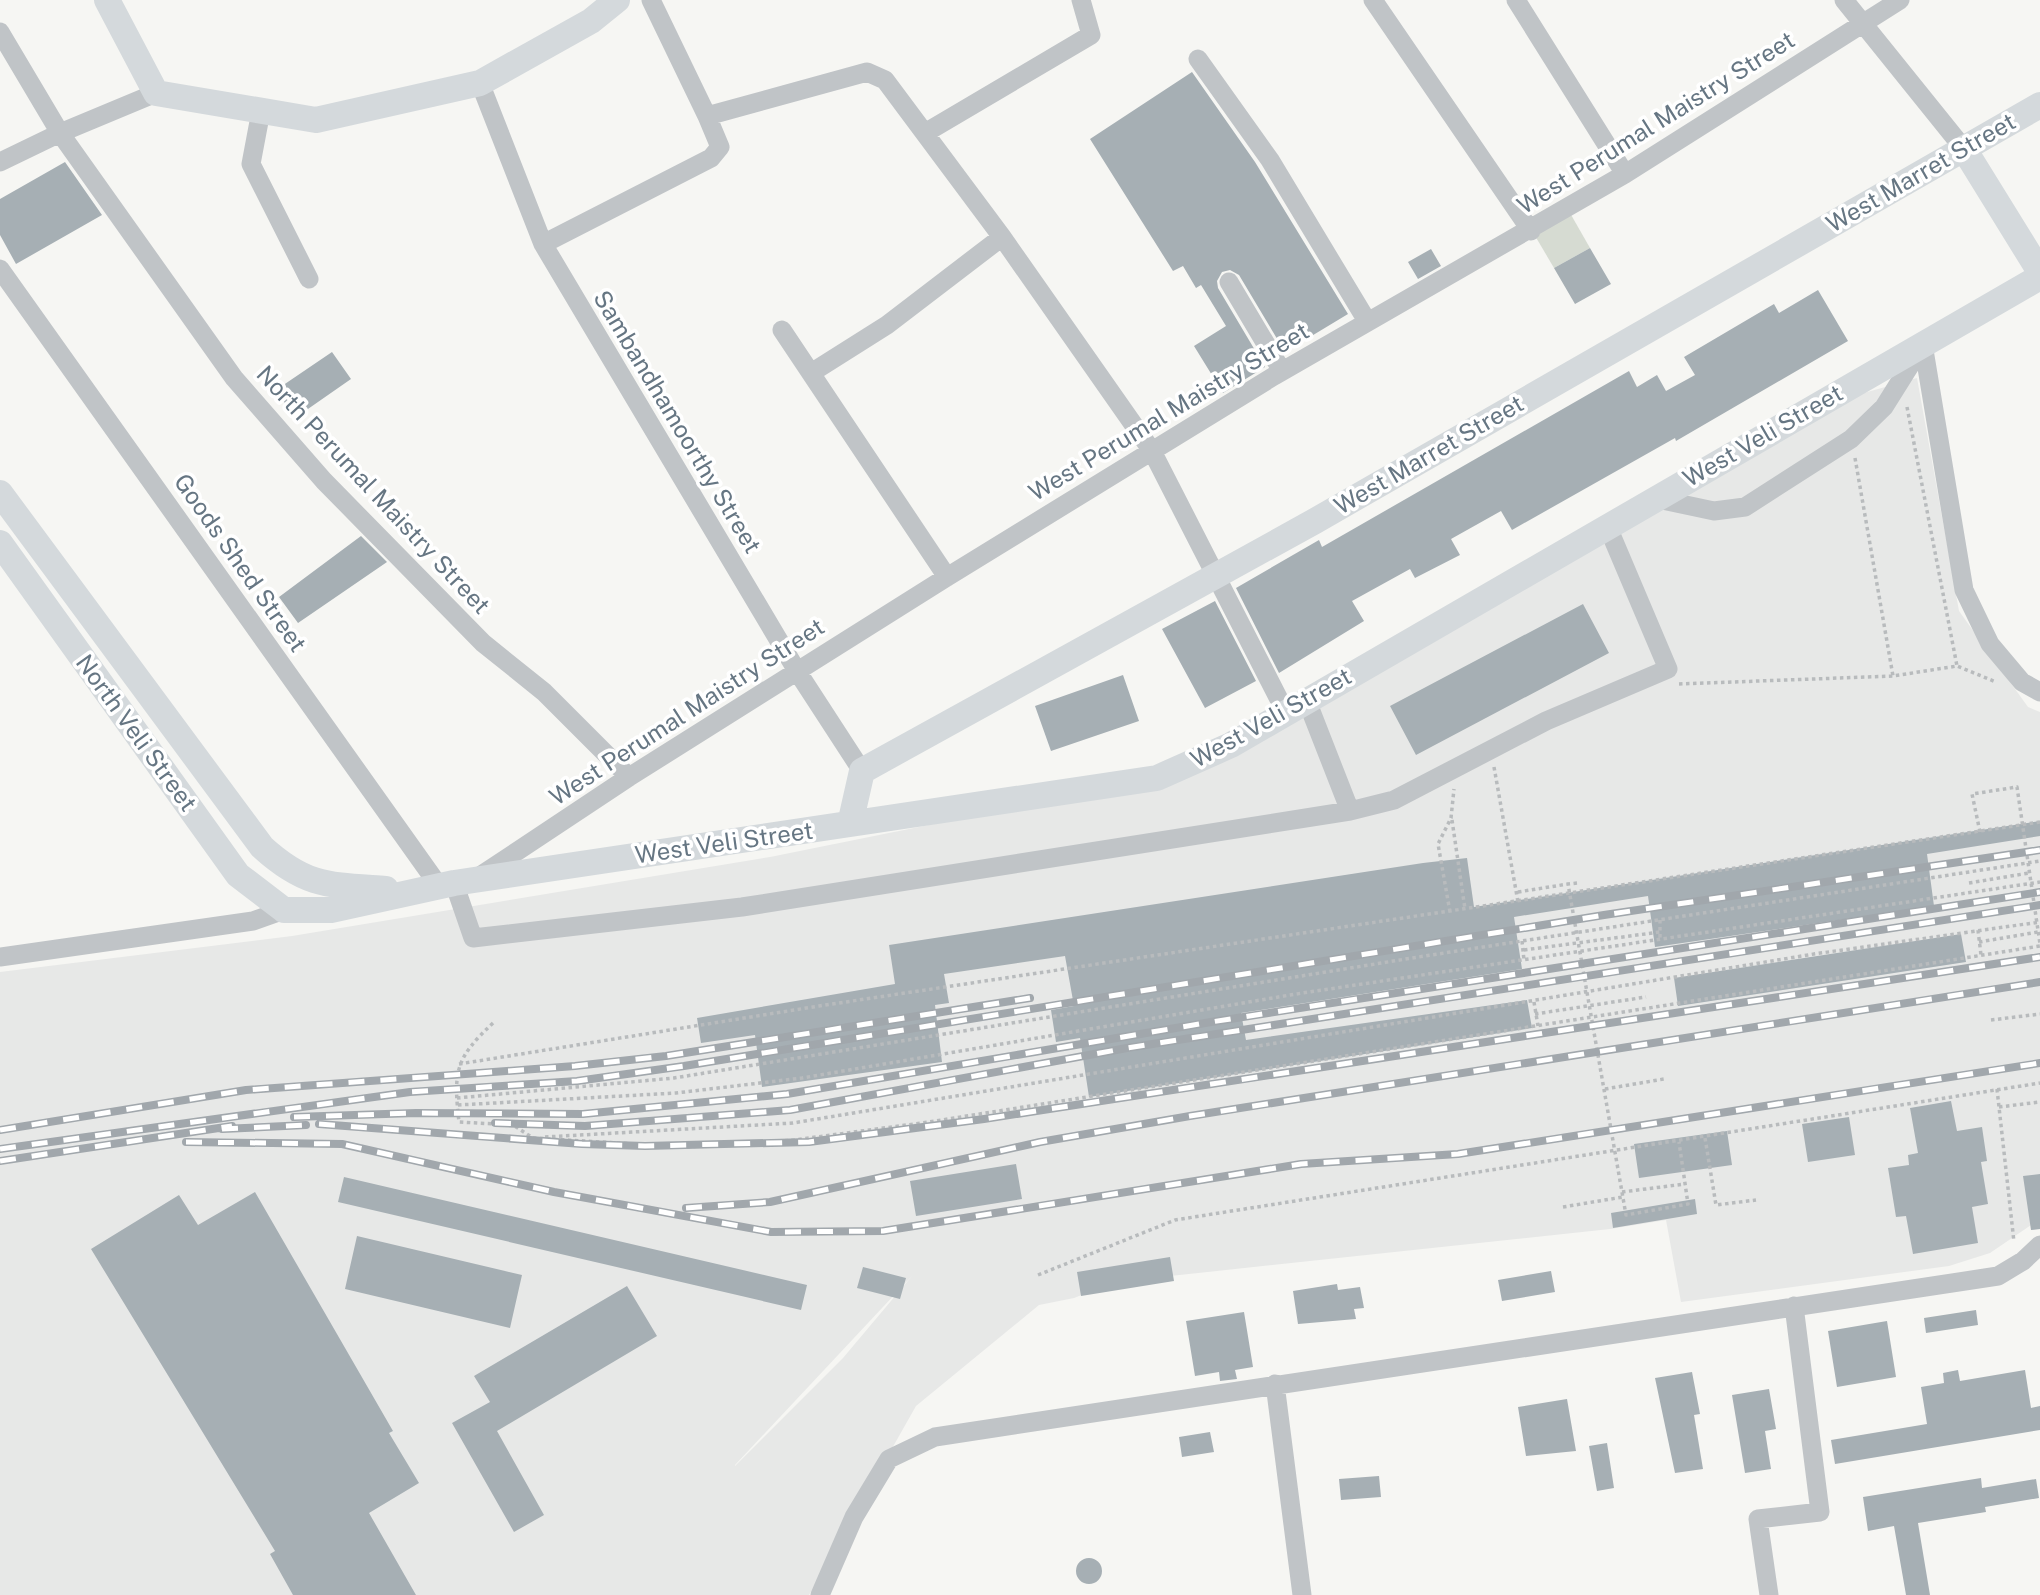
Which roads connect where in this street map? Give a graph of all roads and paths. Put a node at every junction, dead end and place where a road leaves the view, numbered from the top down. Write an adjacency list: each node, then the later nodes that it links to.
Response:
1 (107, 0): 13 (main road)
2 (617, 0): 12 (main road)
3 (651, 0): 16 (street)
4 (1081, 0): 18 (street)
5 (1373, 0): 22 (street)
6 (1516, 0): 21 (street)
7 (1844, 0): 9 (street)
8 (1900, 0): 9 (street, West Perumal Maistry Street)
9 (1861, 23): 19 (street); 21 (street, West Perumal Maistry Street)
10 (0, 32): 17 (street, North Perumal Maistry Street)
11 (1198, 60): 29 (street)
12 (480, 83): 15 (main road); 24 (street, Sambandhamoorthy Street)
13 (156, 93): 15 (main road); 17 (street)
14 (2040, 105): 19 (main road, West Marret Street)
15 (261, 111): 27 (street)
16 (707, 116): 18 (street); 24 (street)
17 (60, 133): 20 (street); 53 (street, North Perumal Maistry Street)
18 (925, 133): 23 (street)
19 (1964, 149): 26 (main road); 42 (main road, West Marret Street)
20 (0, 162)
21 (1625, 174): 22 (street, West Perumal Maistry Street)
22 (1531, 231): 29 (street, West Perumal Maistry Street)
23 (1002, 237): 33 (street); 36 (street)
24 (543, 244): 44 (street, Sambandhamoorthy Street)
25 (0, 269): 64 (street, Goods Shed Street)
26 (2040, 274): 31 (main road, West Veli Street)
27 (309, 279)
28 (1229, 282): 32 (street)
29 (1367, 321): 32 (street, West Perumal Maistry Street)
30 (782, 330): 33 (street)
31 (1923, 344): 34 (street); 38 (main road, West Veli Street); 48 (street)
32 (1282, 371): 36 (street, West Perumal Maistry Street)
33 (810, 373): 41 (street)
34 (1902, 379): 35 (street); 43 (path)
35 (1851, 439): 38 (street); 45 (path)
36 (1152, 451): 41 (street, West Perumal Maistry Street); 42 (street)
37 (0, 493): 59 (main road, North Veli Street)
38 (1653, 498): 39 (main road, West Veli Street)
39 (1607, 525): 49 (main road, West Veli Street); 51 (street)
40 (0, 543): 72 (main road, North Veli Street)
41 (947, 577): 44 (street, West Perumal Maistry Street)
42 (1215, 577): 49 (street); 52 (main road, West Marret Street)
43 (1957, 666): 45 (path); 47 (path)
44 (797, 671): 52 (street, Sambandhamoorthy Street); 53 (street, West Perumal Maistry Street)
45 (1893, 676): 46 (path)
46 (1675, 684)
47 (2004, 686)
48 (2040, 692)
49 (1297, 707): 54 (street); 57 (main road, West Veli Street)
50 (1493, 761): 70 (path)
51 (1456, 769): 54 (street); 55 (path)
52 (862, 771): 57 (main road)
53 (629, 777): 64 (street, West Perumal Maistry Street)
54 (1350, 811): 64 (street, Goods Shed Street)
55 (1451, 818): 73 (path); 74 (path)
56 (2040, 822): 58 (path)
57 (850, 824): 64 (main road, West Veli Street)
58 (1980, 832): 62 (path); 71 (path)
59 (262, 847): 68 (main road, West Veli Street); 72 (main road)
60 (2040, 861): 61 (path)
61 (1967, 872): 66 (path); 75 (path)
62 (2029, 873): 66 (path); 79 (path)
63 (2040, 882): 69 (path)
64 (455, 883): 68 (main road, West Veli Street)
65 (1577, 883): 67 (path)
66 (1969, 883): 69 (path)
67 (1568, 884): 70 (path); 83 (path)
68 (408, 891): 72 (main road, West Veli Street)
69 (1970, 891): 80 (path)
70 (1518, 892): 71 (path)
71 (1518, 902): 73 (path)
72 (284, 910): 87 (street)
73 (1465, 910): 74 (path)
74 (1450, 912): 97 (path)
75 (1660, 920): 78 (path); 81 (path)
76 (2040, 922): 77 (path)
77 (1978, 930): 82 (path); 90 (path)
78 (1660, 932): 80 (path); 83 (path)
79 (2038, 932): 82 (path); 84 (path)
80 (1660, 939): 88 (path)
81 (1522, 941): 85 (path); 102 (path)
82 (1979, 942): 86 (path)
83 (1580, 944): 85 (path); 91 (path)
84 (2040, 945): 86 (path)
85 (1524, 950): 88 (path)
86 (1981, 955): 96 (path)
87 (0, 957)
88 (1524, 960): 104 (path)
89 (1646, 997): 91 (path)
90 (1534, 1002): 92 (path); 106 (path)
91 (1591, 1006): 92 (path); 100 (path)
92 (1535, 1014): 96 (path)
93 (2040, 1014): 94 (path)
94 (1991, 1020)
95 (493, 1023): 97 (path)
96 (1538, 1026): 106 (path)
97 (459, 1064): 102 (path)
98 (1664, 1079): 100 (path)
99 (2040, 1083): 101 (path)
100 (1605, 1089): 110 (path)
101 (1997, 1089): 105 (path); 107 (path)
102 (457, 1098): 104 (path)
103 (2040, 1101): 105 (path)
104 (458, 1105): 106 (path)
105 (1999, 1107): 114 (path)
106 (533, 1138)
107 (1705, 1138): 108 (path); 111 (path)
108 (1678, 1141): 109 (path); 115 (path)
109 (1685, 1184): 110 (path); 110 (path)
110 (1622, 1195): 112 (path)
111 (1756, 1200)
112 (1563, 1207)
113 (2040, 1245): 114 (street)
114 (2017, 1265): 116 (street)
115 (1038, 1275)
116 (1794, 1306): 117 (street); 120 (street)
117 (1275, 1384): 118 (street); 119 (street)
118 (820, 1595)
119 (1302, 1595)
120 (1769, 1595)

